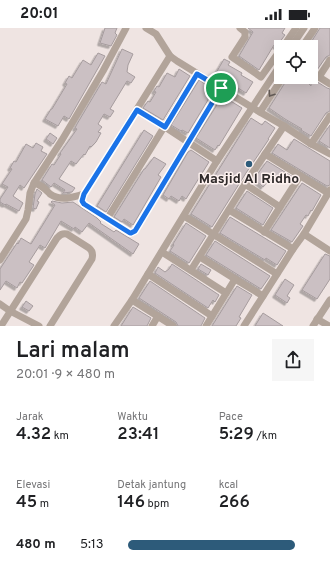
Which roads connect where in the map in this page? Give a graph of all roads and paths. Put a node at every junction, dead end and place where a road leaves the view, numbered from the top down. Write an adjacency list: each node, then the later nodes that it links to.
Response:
1 (126, 28): 31 (street)
2 (146, 28): 10 (street)
3 (240, 28): 11 (street)
4 (296, 28): 7 (street)
5 (304, 28): 8 (street)
6 (315, 28): 9 (street)
7 (293, 40)
8 (294, 40)
9 (307, 40)
10 (170, 56): 13 (street); 20 (street)
11 (274, 59)
12 (330, 60): 15 (street)
13 (197, 74): 18 (street); 24 (street)
14 (274, 75): 19 (street)
15 (319, 78): 17 (street)
16 (278, 84): 21 (street, one-way to 21)
17 (330, 84)
18 (221, 88): 19 (street); 25 (street)
19 (253, 108): 21 (street); 29 (street)
20 (137, 110): 24 (street); 34 (street)
21 (260, 112): 23 (street)
22 (330, 116): 26 (street)
23 (284, 126): 26 (street); 27 (street)
24 (165, 127): 25 (street); 38 (street)
25 (188, 142): 29 (street); 38 (street)
26 (311, 144): 28 (street)
27 (265, 154): 30 (street); 32 (street)
28 (330, 154)
29 (217, 161): 37 (street)
30 (300, 176): 33 (street); 35 (street)
31 (34, 183): 34 (street); 46 (street)
32 (245, 184): 35 (street); 36 (street)
33 (329, 191): 41 (street)
34 (84, 194): 38 (street)
35 (280, 207): 39 (street)
36 (229, 210): 39 (street); 40 (street)
37 (184, 216): 40 (street); 44 (street)
38 (107, 219)
39 (264, 232): 42 (street)
40 (213, 234): 45 (street); 49 (street)
41 (304, 234): 42 (street); 43 (street)
42 (293, 250): 49 (street)
43 (330, 251)
44 (162, 252): 47 (street); 48 (street)
45 (200, 256): 47 (street); 50 (street)
46 (0, 260)
47 (191, 270): 51 (street)
48 (148, 274): 53 (street); 58 (street)
49 (277, 274): 52 (street)
50 (235, 279): 51 (street); 52 (street)
51 (226, 293): 58 (street)
52 (264, 296): 68 (street)
53 (132, 300): 57 (street); 64 (street)
54 (330, 300): 60 (street)
55 (0, 304): 56 (street)
56 (10, 310): 59 (street); 62 (street); 63 (street)
57 (158, 316): 65 (street); 66 (street)
58 (212, 316): 67 (street)
59 (3, 317): 61 (street)
60 (317, 319): 69 (street); 70 (street)
61 (1, 326)
62 (39, 326)
63 (50, 326)
64 (114, 326)
65 (152, 326)
66 (173, 326)
67 (206, 326)
68 (244, 326)
69 (313, 326)
70 (329, 326)

